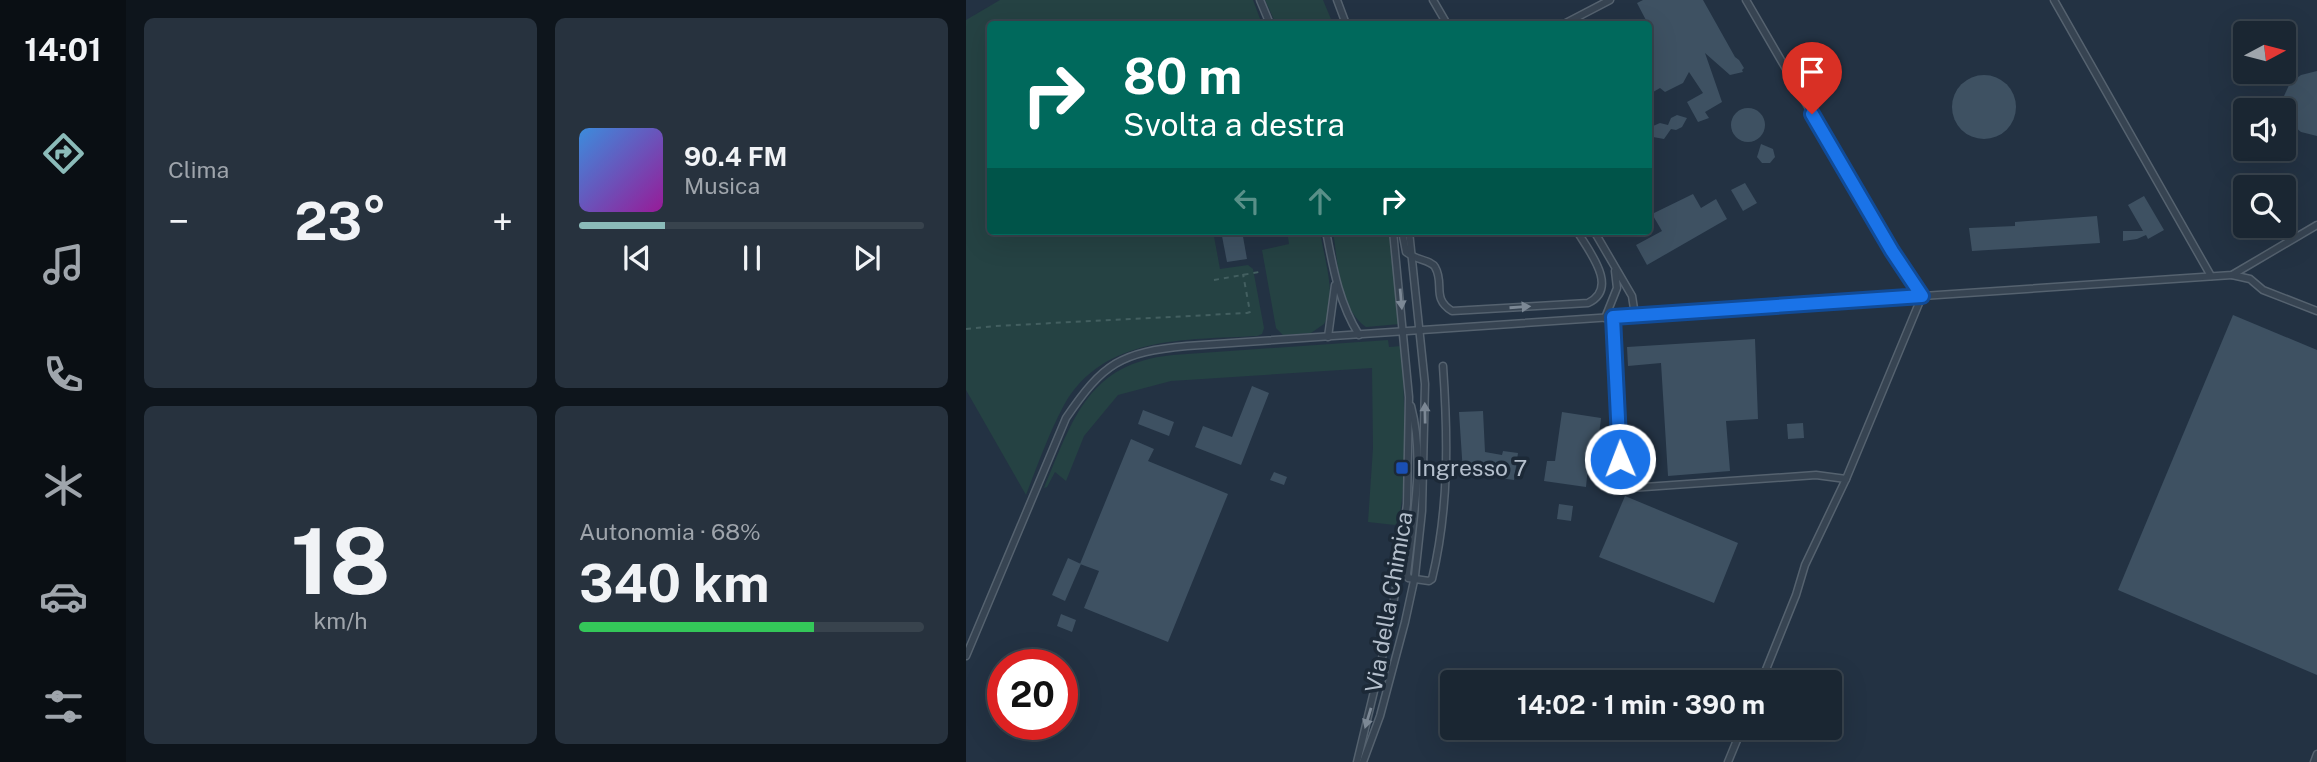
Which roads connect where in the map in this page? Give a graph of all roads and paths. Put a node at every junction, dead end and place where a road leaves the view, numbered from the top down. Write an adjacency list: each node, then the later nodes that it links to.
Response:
1 (1260, 0): 7 (lane)
2 (1337, 0): 8 (lane)
3 (1433, 0): 9 (lane)
4 (1610, 0): 10 (lane)
5 (1746, 0): 26 (lane)
6 (2054, 0): 23 (lane)
7 (1269, 21)
8 (1345, 21)
9 (1445, 21)
10 (1570, 21)
11 (2317, 225): 22 (lane)
12 (1327, 235): 25 (lane)
13 (1393, 235): 32 (lane, Via della Chimica, one-way to 32)
14 (1403, 235): 18 (lane)
15 (1409, 235): 18 (lane, Via della Chimica)
16 (1579, 235): 18 (lane, one-way to 16)
17 (1596, 235): 19 (lane)
18 (1412, 257): 31 (lane, Via della Chimica)
19 (1614, 265): 28 (lane); 29 (lane)
20 (1259, 272): 21 (path)
21 (1244, 274): 24 (path); 30 (path)
22 (2232, 275): 23 (lane); 27 (lane)
23 (2211, 276): 26 (lane)
24 (1214, 280)
25 (1335, 280): 33 (lane); 34 (lane)
26 (1922, 296): 28 (lane); 37 (lane)
27 (2317, 311)
28 (1634, 315): 29 (lane)
29 (1609, 318): 31 (lane); 37 (lane)
30 (966, 329)
31 (1421, 331): 32 (lane); 38 (lane, Via della Chimica, one-way to 31)
32 (1405, 332): 33 (lane); 36 (lane, Via della Chimica)
33 (1359, 335): 34 (lane)
34 (1328, 337): 39 (lane)
35 (1443, 366): 38 (lane)
36 (1409, 397): 38 (lane); 43 (lane, Via della Chimica, one-way to 43)
37 (1846, 479): 40 (lane)
38 (1414, 579): 44 (lane, Via della Chimica)
39 (966, 656)
40 (1766, 670)
41 (1737, 740): 45 (lane)
42 (2317, 754): 46 (lane)
43 (1357, 762)
44 (1363, 762)
45 (1728, 762)
46 (2314, 762)

